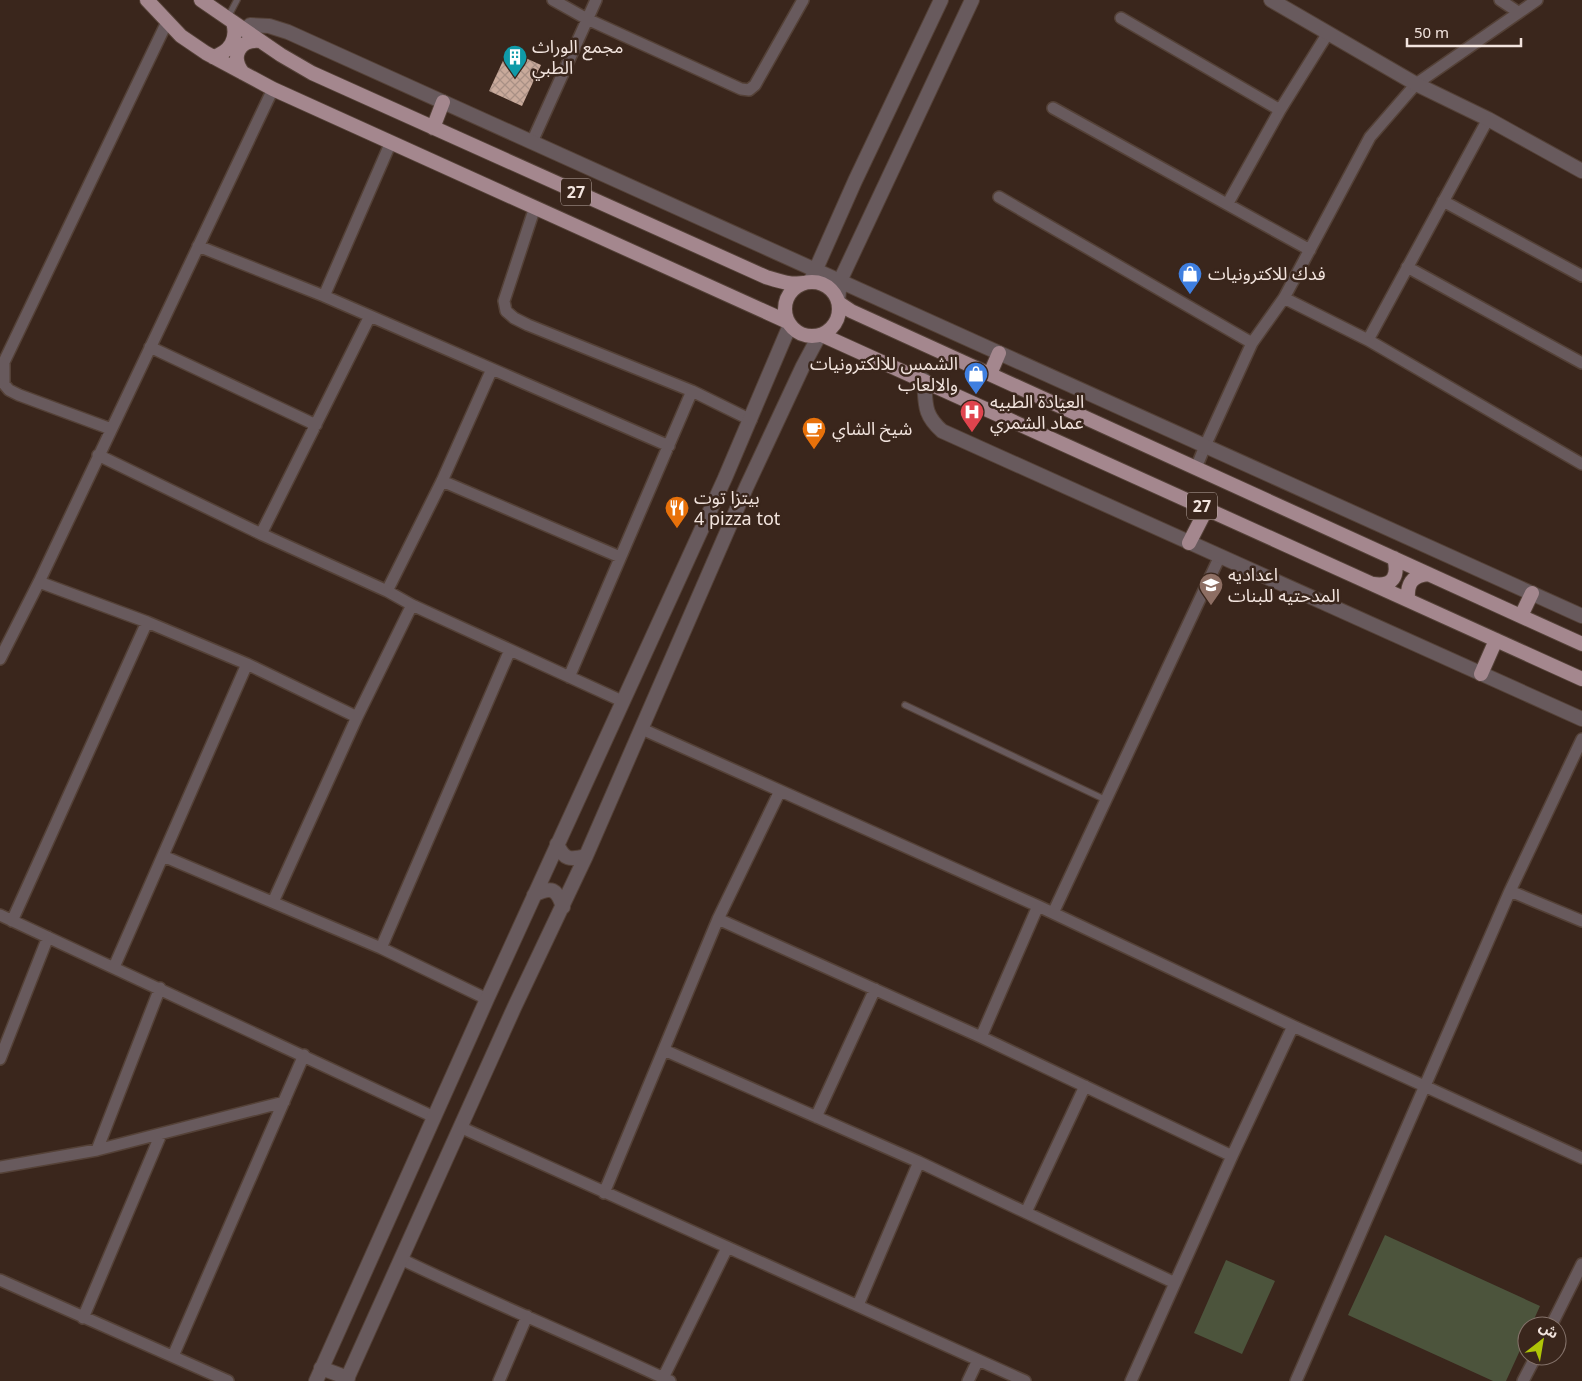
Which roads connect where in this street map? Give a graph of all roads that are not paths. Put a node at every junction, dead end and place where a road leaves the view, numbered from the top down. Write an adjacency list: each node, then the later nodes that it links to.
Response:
1 (147, 0): 16 (main road, 27)
2 (201, 0): 15 (main road, 27)
3 (237, 0): 15 (lane)
4 (553, 0): 14 (street)
5 (596, 0): 14 (street)
6 (941, 0): 40 (street)
7 (972, 0): 41 (street)
8 (1271, 0): 18 (street)
9 (1500, 0): 12 (street)
10 (1537, 0): 12 (street)
11 (800, 1): 14 (street)
12 (1518, 12): 22 (street)
13 (1121, 18): 26 (street)
14 (587, 19): 30 (street)
15 (230, 20): 17 (main road, 27); 20 (main road)
16 (167, 22): 20 (main road, 27); 59 (street)
17 (245, 31): 19 (main road, 27); 24 (street)
18 (1328, 33): 22 (street); 26 (street)
19 (260, 41): 21 (main road); 28 (main road, 27)
20 (213, 57): 21 (main road, 27)
21 (243, 73): 23 (main road, 27)
22 (1416, 84): 27 (street); 37 (street)
23 (273, 89): 29 (main road, 27); 36 (street)
24 (443, 102): 28 (main road); 30 (street)
25 (1053, 108): 34 (street)
26 (1280, 110): 34 (street)
27 (1488, 120): 31 (street); 33 (street)
28 (433, 128): 40 (main road, 27)
29 (391, 142): 35 (main road, 27); 42 (street)
30 (532, 142): 40 (street)
31 (1582, 171)
32 (999, 197): 49 (street)
33 (1443, 200): 38 (street); 39 (street)
34 (1228, 203): 37 (street)
35 (535, 207): 46 (main road, 27); 56 (street)
36 (198, 246): 42 (street); 50 (street)
37 (1310, 250): 43 (street)
38 (1407, 267): 48 (street); 52 (street)
39 (1582, 276)
40 (810, 278): 41 (street); 44 (main road, 27); 46 (main road)
41 (840, 281): 44 (street); 51 (street)
42 (324, 296): 45 (street)
43 (1284, 298): 48 (street); 49 (street)
44 (838, 302): 47 (main road); 54 (main road, 27)
45 (370, 316): 53 (street); 58 (street)
46 (789, 324): 47 (main road, 27); 57 (street)
47 (820, 335): 55 (main road, 27); 67 (street)
48 (1368, 340): 63 (street)
49 (1252, 342): 61 (street)
50 (150, 347): 58 (street); 59 (street)
51 (999, 353): 54 (main road); 61 (street)
52 (1582, 363)
53 (492, 369): 60 (street); 66 (street)
54 (990, 374): 64 (main road, 27)
55 (924, 380): 68 (main road, 27); 70 (street)
56 (692, 391): 57 (street); 60 (street)
57 (750, 420): 65 (street)
58 (316, 425): 69 (street)
59 (111, 429): 62 (street)
60 (669, 446): 72 (street)
61 (1205, 446): 64 (street); 78 (street)
62 (98, 455): 69 (street); 75 (street)
63 (1581, 461)
64 (1196, 468): 73 (main road, 27)
65 (725, 478): 67 (street); 92 (street)
66 (442, 481): 72 (street); 77 (street)
67 (746, 488): 96 (street)
68 (1206, 508): 70 (main road); 76 (main road, 27)
69 (261, 534): 77 (street)
70 (1190, 543): 71 (street)
71 (1220, 556): 89 (street); 99 (street)
72 (620, 557): 90 (street)
73 (1394, 558): 74 (main road, 27); 76 (main road)
74 (1428, 574): 79 (main road); 81 (main road, 27)
75 (39, 582): 83 (street); 87 (street)
76 (1372, 584): 79 (main road, 27)
77 (387, 591): 80 (street)
78 (1532, 593): 81 (main road); 82 (street)
79 (1408, 600): 84 (main road, 27)
80 (412, 605): 86 (street); 94 (street)
81 (1521, 616): 85 (main road, 27)
82 (1582, 616)
83 (147, 622): 88 (street); 111 (street)
84 (1496, 640): 89 (main road); 91 (main road, 27)
85 (1582, 644)
86 (510, 650): 90 (street); 114 (street)
87 (0, 659)
88 (247, 664): 94 (street); 101 (street)
89 (1481, 674): 95 (street)
90 (569, 677): 92 (street)
91 (1582, 680)
92 (622, 701): 100 (street)
93 (905, 705): 99 (lane)
94 (357, 716): 105 (street)
95 (1582, 719)
96 (642, 729): 98 (street); 102 (street)
97 (1582, 739): 103 (street)
98 (780, 791): 106 (street); 110 (street)
99 (1106, 800): 108 (street)
100 (557, 844): 102 (street); 104 (street)
101 (163, 856): 105 (street); 115 (street)
102 (586, 856): 107 (street)
103 (1510, 891): 112 (street); 125 (street)
104 (534, 895): 107 (street); 118 (street)
105 (273, 902): 114 (street)
106 (1038, 906): 108 (street); 120 (street)
107 (563, 907): 129 (street)
108 (1052, 913): 119 (street)
109 (0, 915): 111 (street)
110 (718, 919): 117 (street); 121 (street)
111 (12, 921): 113 (street)
112 (1582, 921)
113 (48, 937): 115 (street); 123 (street)
114 (381, 948): 118 (street)
115 (114, 967): 116 (street)
116 (160, 988): 122 (street); 131 (street)
117 (875, 989): 120 (street); 128 (street)
118 (487, 999): 127 (street)
119 (1293, 1026): 125 (street); 132 (street)
120 (981, 1037): 124 (street)
121 (664, 1050): 128 (street); 136 (street)
122 (304, 1055): 126 (street); 127 (street)
123 (0, 1059)
124 (1085, 1086): 132 (street); 137 (street)
125 (1425, 1086): 133 (street); 158 (street)
126 (284, 1102): 130 (street); 147 (street)
127 (434, 1116): 150 (street)
128 (816, 1117): 134 (street)
129 (460, 1127): 136 (street); 139 (street)
130 (161, 1134): 131 (street); 146 (street)
131 (97, 1150): 135 (street)
132 (1232, 1156): 142 (street)
133 (1582, 1158)
134 (918, 1162): 137 (street); 143 (street)
135 (0, 1167)
136 (604, 1193): 138 (street)
137 (1026, 1212): 142 (street)
138 (727, 1248): 143 (street); 151 (street)
139 (401, 1259): 144 (street); 152 (street)
140 (1582, 1264): 145 (street)
141 (0, 1280): 146 (street)
142 (1175, 1282): 157 (street)
143 (858, 1305): 148 (street)
144 (527, 1316): 151 (street); 154 (street)
145 (1556, 1316)
146 (83, 1318): 147 (street)
147 (173, 1356): 153 (street)
148 (978, 1360): 155 (street); 156 (street)
149 (1531, 1366): 159 (street)
150 (319, 1375): 152 (street)
151 (667, 1379)
152 (347, 1380)
153 (228, 1381)
154 (499, 1381)
155 (968, 1381)
156 (1025, 1381)
157 (1131, 1381)
158 (1296, 1381)
159 (1524, 1381)

